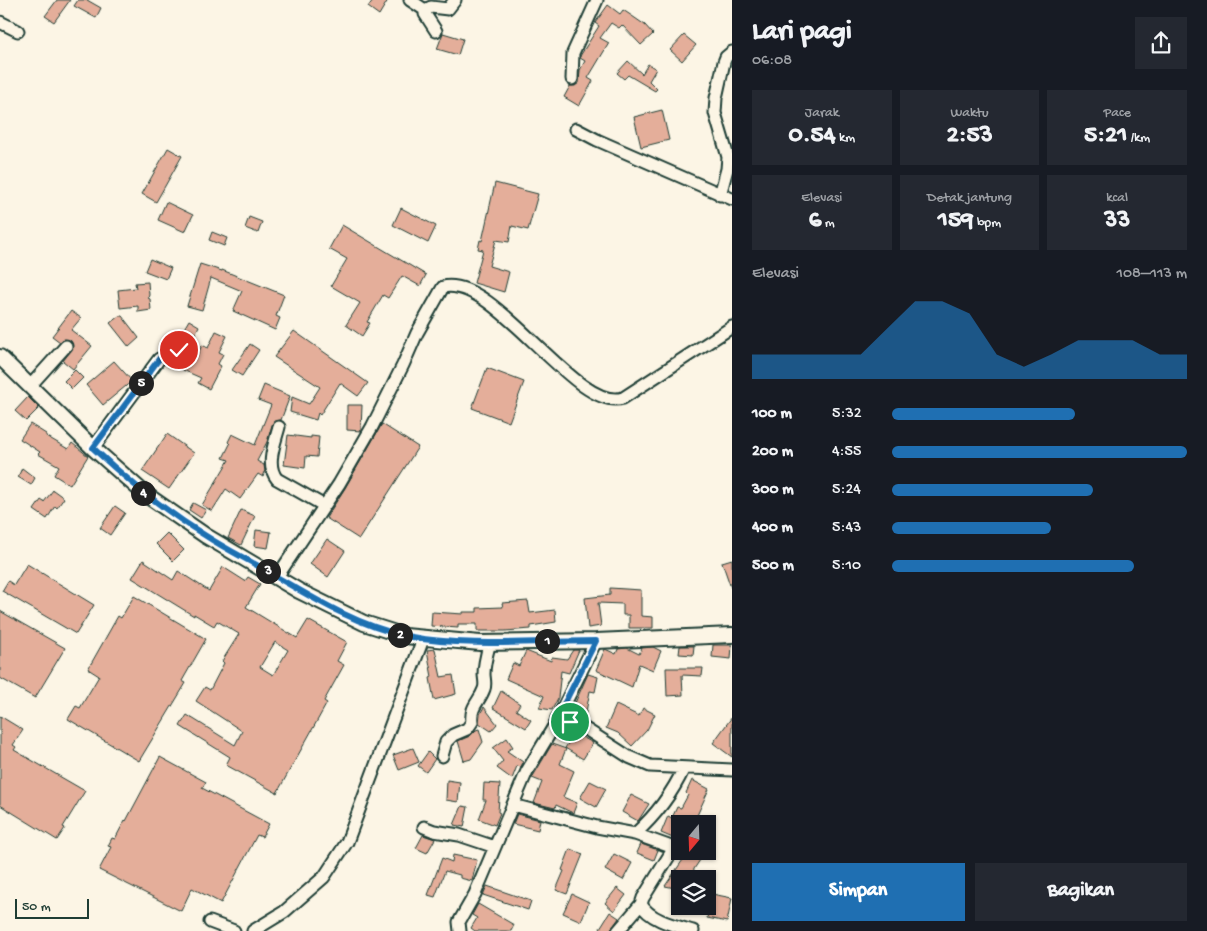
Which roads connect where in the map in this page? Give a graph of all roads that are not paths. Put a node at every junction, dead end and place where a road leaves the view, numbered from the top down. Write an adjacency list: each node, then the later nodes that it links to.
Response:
1 (410, 0): 4 (street)
2 (454, 0): 4 (street)
3 (597, 0): 9 (street)
4 (425, 10): 7 (street)
5 (0, 22): 6 (street)
6 (18, 31)
7 (436, 31)
8 (732, 52): 11 (street)
9 (572, 79)
10 (576, 129): 11 (street)
11 (720, 195): 12 (street)
12 (732, 199)
13 (732, 327): 20 (street)
14 (66, 346): 17 (street)
15 (191, 348): 19 (street)
16 (0, 357): 17 (main road)
17 (30, 386): 19 (main road)
18 (279, 427): 20 (street)
19 (93, 448): 21 (main road)
20 (323, 505): 21 (street)
21 (277, 577): 23 (main road)
22 (732, 635): 24 (main road)
23 (423, 639): 25 (main road); 37 (street)
24 (596, 641): 25 (main road); 26 (street)
25 (490, 642): 27 (street)
26 (557, 718): 28 (street); 30 (street)
27 (442, 756)
28 (684, 768): 29 (street); 32 (street)
29 (732, 770)
30 (512, 805): 32 (street); 33 (street)
31 (424, 827): 33 (street)
32 (635, 834): 34 (street)
33 (495, 847): 38 (street)
34 (641, 904): 39 (street); 40 (street)
35 (210, 922): 36 (street)
36 (234, 931)
37 (253, 931)
38 (460, 931)
39 (618, 931)
40 (693, 931)

